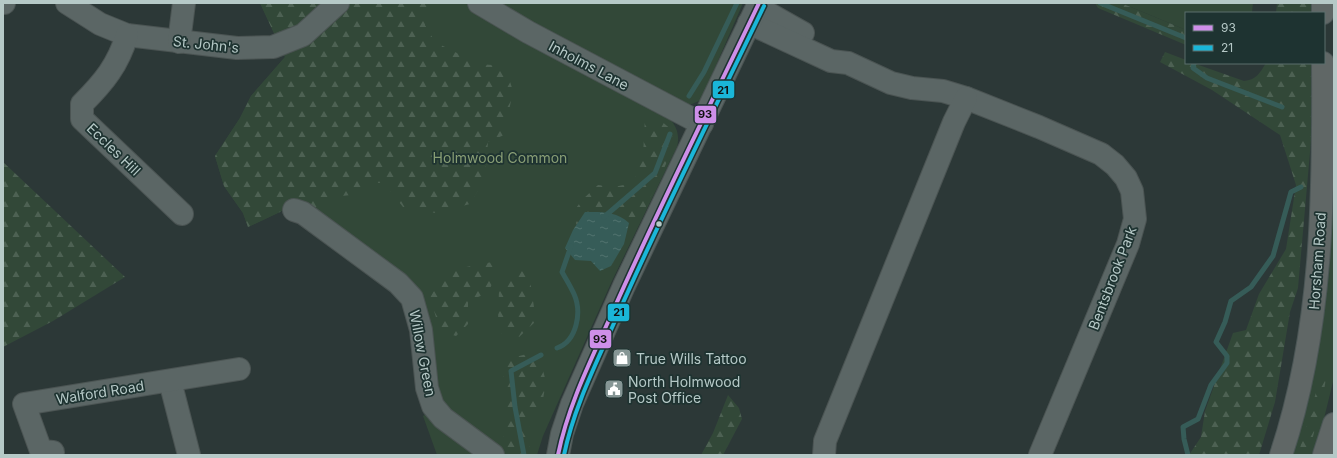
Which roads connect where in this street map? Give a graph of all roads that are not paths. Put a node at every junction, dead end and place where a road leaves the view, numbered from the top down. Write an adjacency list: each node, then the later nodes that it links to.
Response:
1 (67, 3): 6 (street, St. John's)
2 (184, 3): 7 (street)
3 (338, 3): 7 (street, St. John's)
4 (479, 3): 10 (street, Inholms Lane)
5 (755, 11): 9 (street, Bentsbrook Park); 10 (street)
6 (127, 35): 7 (street, St. John's); 12 (street, Eccles Hill)
7 (179, 42)
8 (1323, 64): 22 (highway, Horsham Road)
9 (966, 98): 20 (street); 21 (street, Bentsbrook Park)
10 (702, 124): 19 (street)
11 (294, 210): 18 (street, Willow Green)
12 (182, 214)
13 (239, 368): 14 (street, Walford Road)
14 (170, 381): 16 (street, Walford Road); 17 (street)
15 (1334, 424): 23 (highway)
16 (53, 452)
17 (189, 455)
18 (493, 455)
19 (558, 455)
20 (824, 455)
21 (1040, 455)
22 (1280, 455)
23 (1324, 455)

